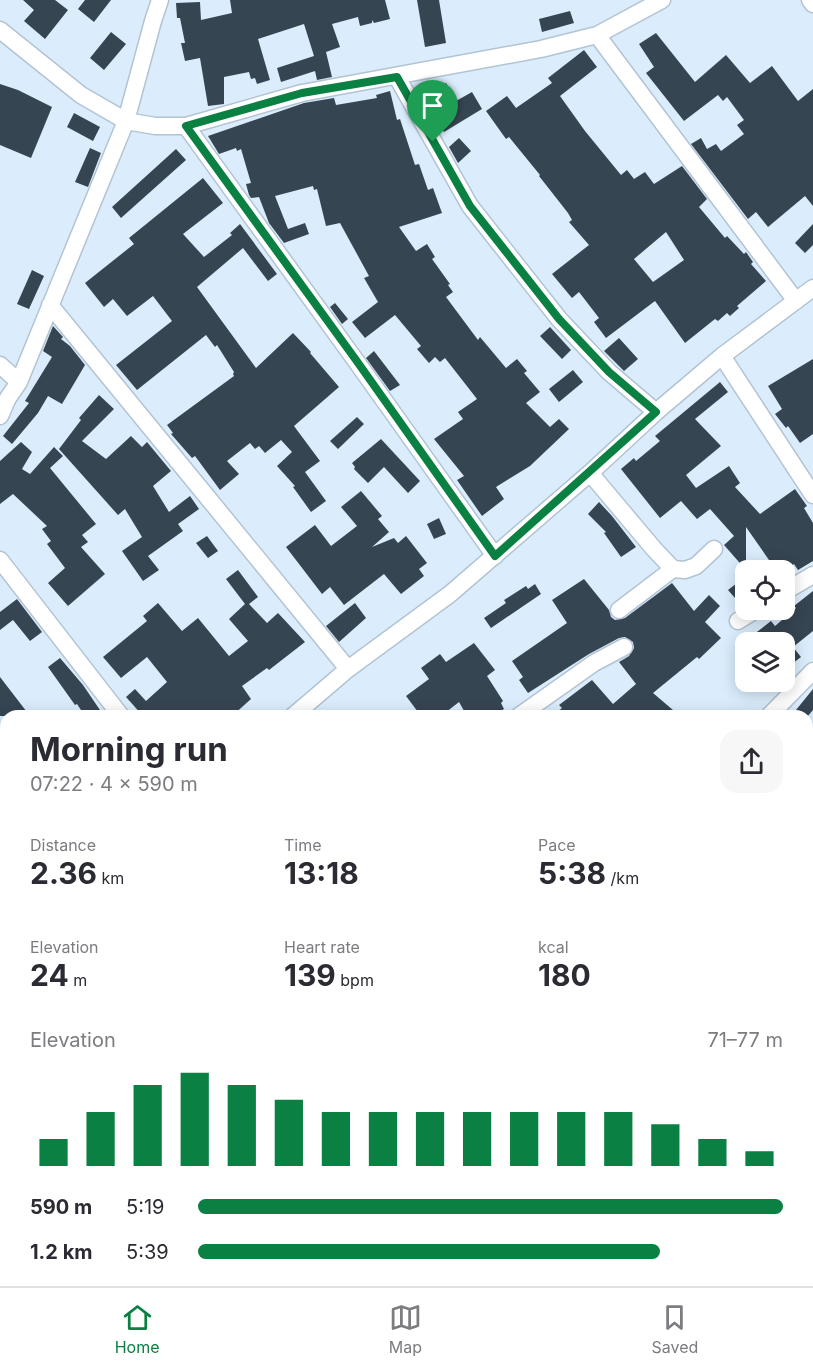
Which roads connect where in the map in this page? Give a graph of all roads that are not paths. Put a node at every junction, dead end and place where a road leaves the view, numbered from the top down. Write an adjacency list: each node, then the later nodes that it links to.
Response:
1 (160, 0): 8 (street)
2 (663, 0): 6 (street)
3 (810, 0): 4 (street)
4 (813, 4)
5 (0, 30): 8 (street)
6 (597, 35): 7 (street); 11 (street)
7 (397, 77): 9 (street); 16 (street)
8 (126, 121): 9 (street); 12 (street)
9 (186, 126): 21 (street)
10 (813, 288): 11 (street)
11 (796, 301): 13 (street)
12 (50, 305): 15 (street); 28 (street)
13 (722, 356): 16 (street); 19 (street)
14 (0, 365): 15 (street)
15 (19, 382): 17 (street)
16 (656, 412): 18 (street)
17 (0, 416)
18 (590, 473): 21 (street); 23 (street)
19 (813, 495)
20 (714, 549): 23 (street)
21 (495, 556): 28 (street)
22 (0, 560): 30 (street)
23 (673, 569): 26 (street)
24 (813, 575): 25 (street)
25 (795, 586)
26 (619, 610)
27 (624, 647): 32 (street)
28 (348, 669): 31 (street)
29 (813, 671): 33 (street)
30 (116, 710)
31 (304, 710)
32 (527, 710)
33 (775, 710)

